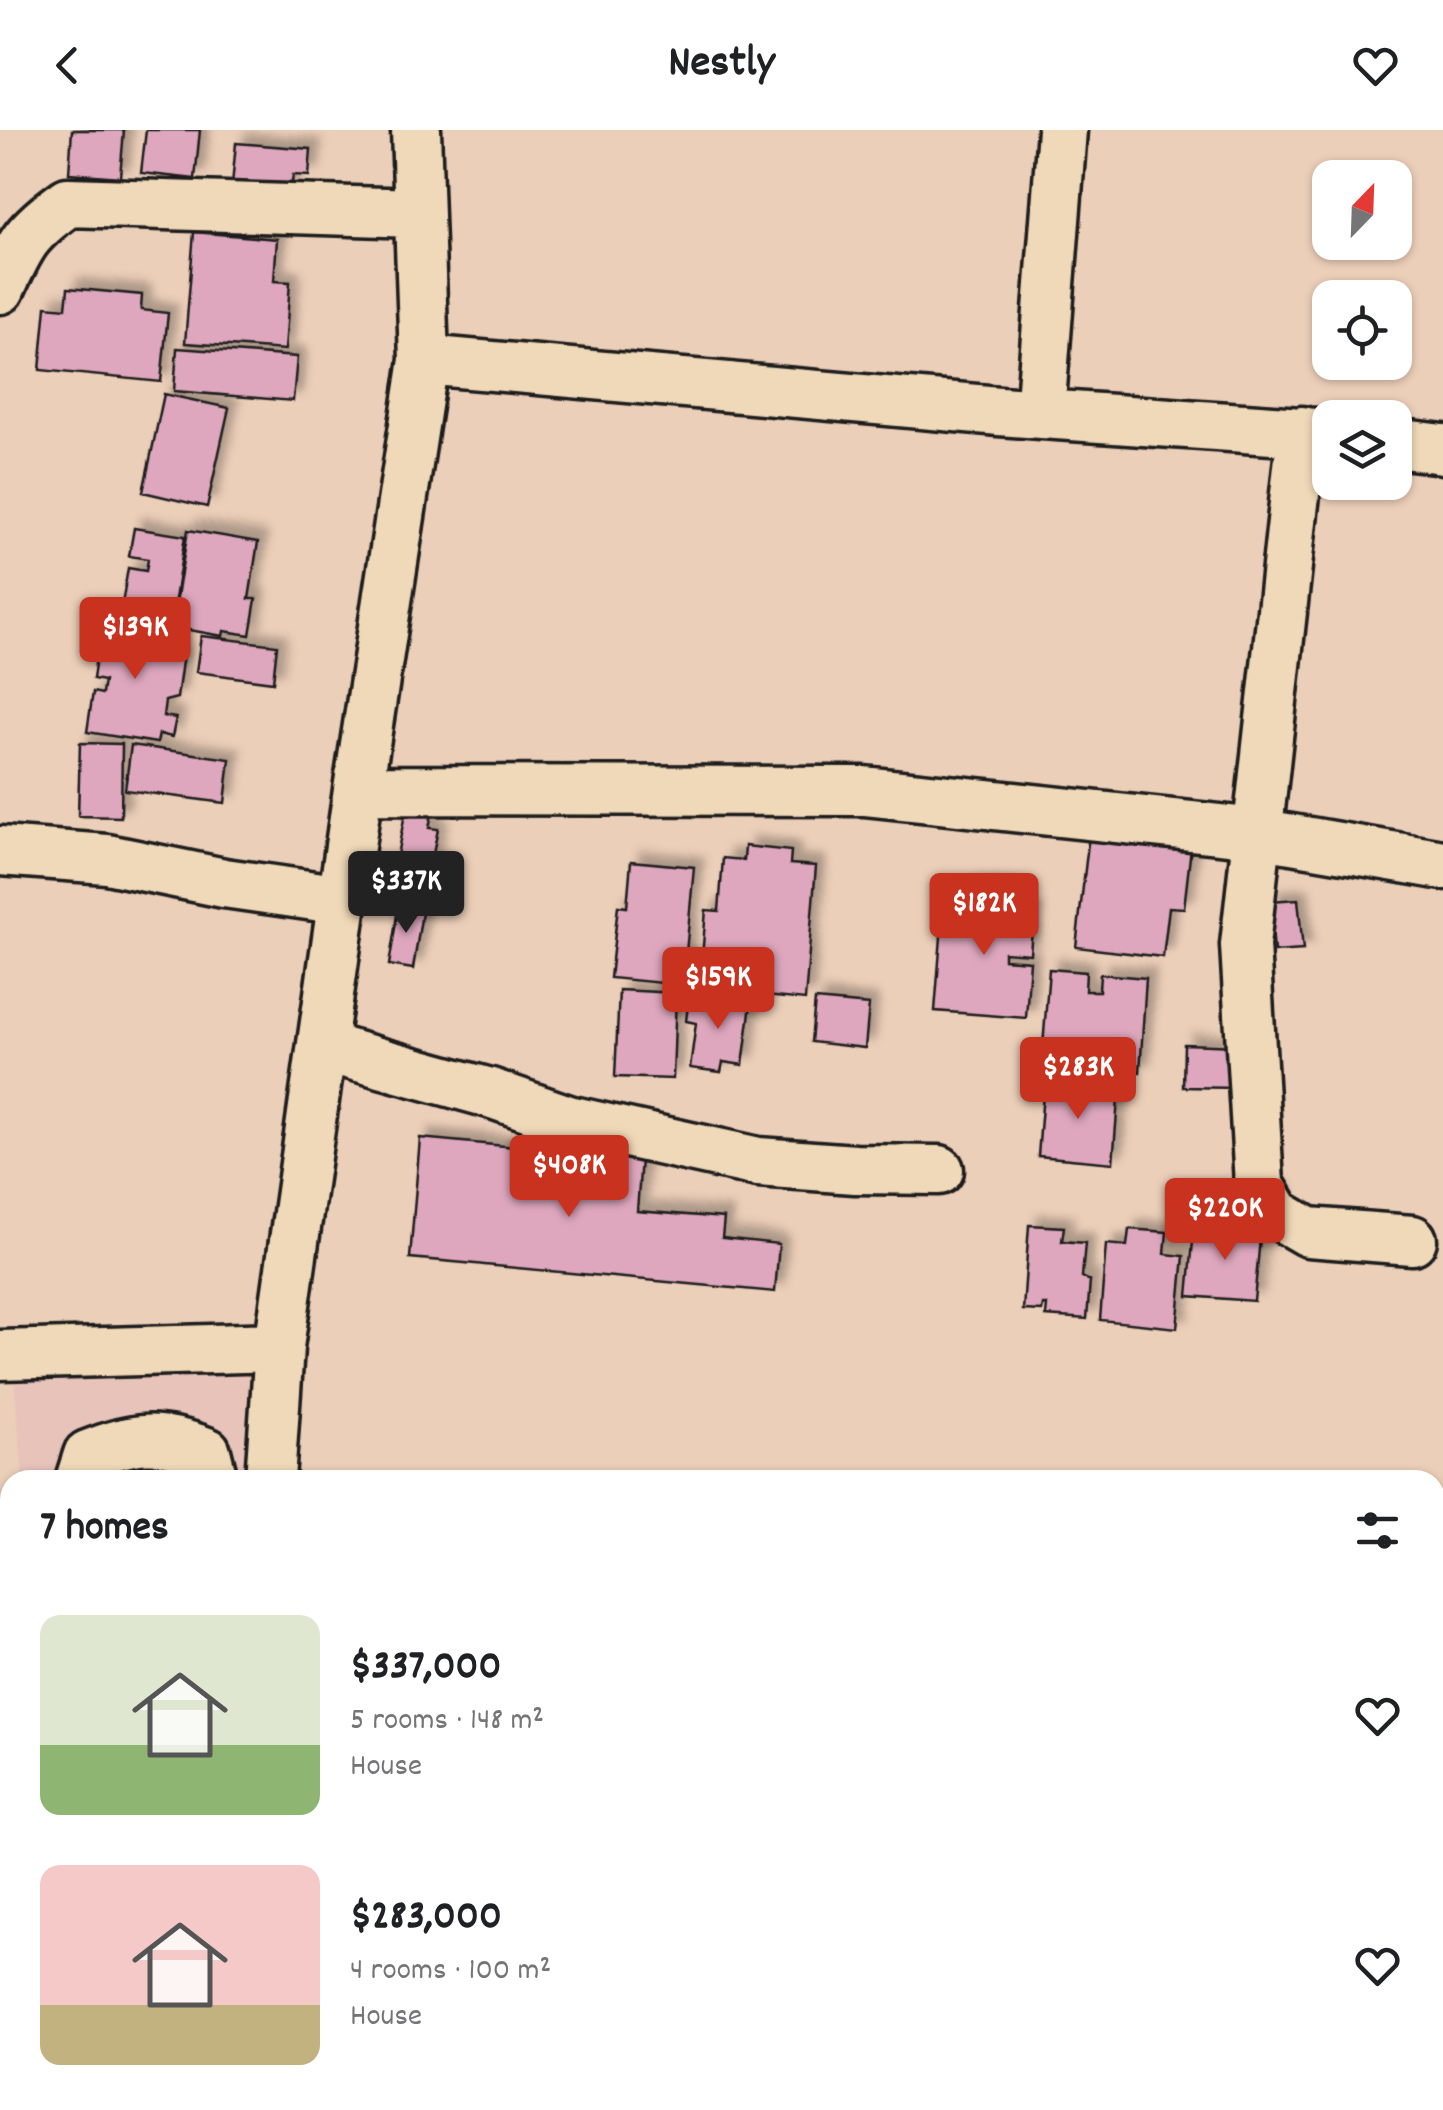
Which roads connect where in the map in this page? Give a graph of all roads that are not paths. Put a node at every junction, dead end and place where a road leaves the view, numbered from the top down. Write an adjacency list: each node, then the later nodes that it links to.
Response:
1 (416, 130): 3 (street)
2 (1062, 130): 6 (street)
3 (417, 213): 4 (street); 5 (street)
4 (0, 289)
5 (424, 360): 6 (street); 11 (street)
6 (1040, 414): 7 (street)
7 (1312, 433)
8 (1412, 445): 9 (street)
9 (1443, 449)
10 (1312, 460): 12 (street)
11 (358, 790): 12 (street); 15 (street)
12 (1257, 834): 14 (street); 18 (street)
13 (0, 851): 15 (street)
14 (1443, 865)
15 (343, 900): 16 (street)
16 (323, 1048): 17 (street); 19 (street)
17 (938, 1170)
18 (1412, 1240)
19 (279, 1346): 20 (street); 23 (street)
20 (0, 1354)
21 (83, 1470): 22 (street)
22 (210, 1470)
23 (271, 1470)

